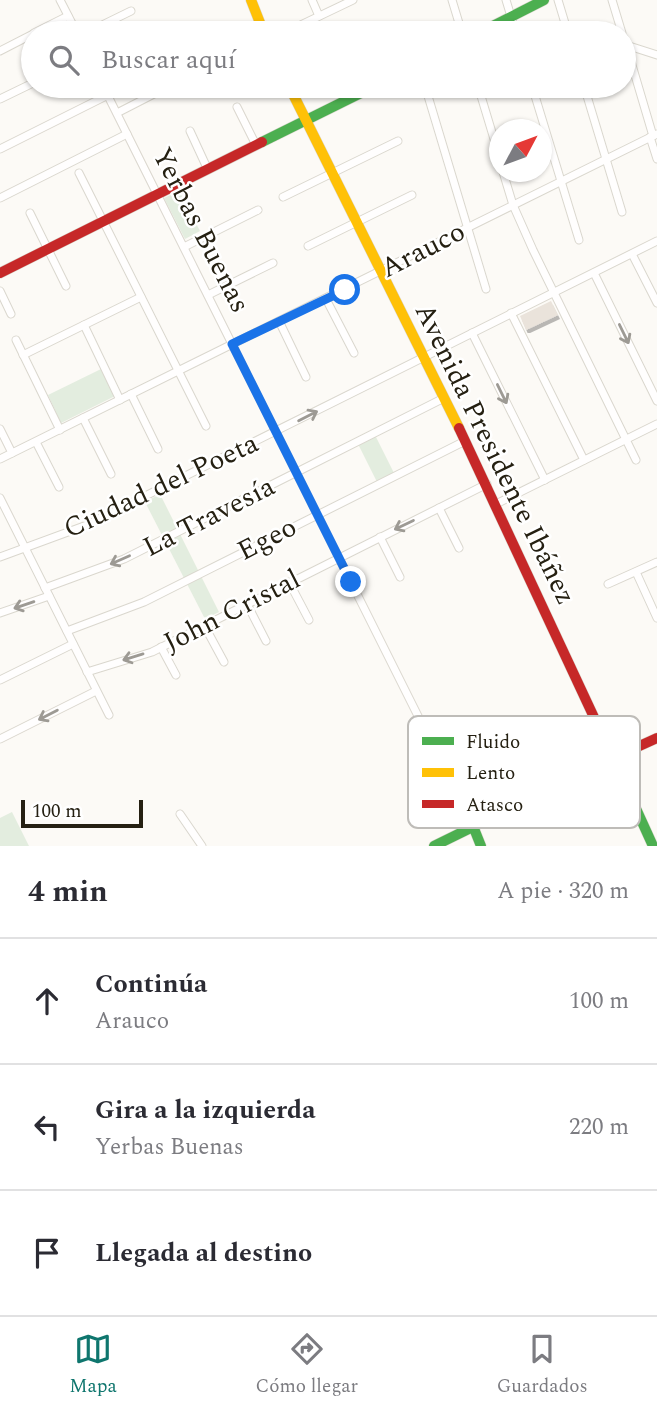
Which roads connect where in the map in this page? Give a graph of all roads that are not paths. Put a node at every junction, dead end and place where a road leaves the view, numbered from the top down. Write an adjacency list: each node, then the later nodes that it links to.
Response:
1 (60, 0): 11 (street)
2 (251, 0): 17 (street)
3 (312, 0): 12 (street)
4 (353, 0): 12 (street)
5 (452, 0): 19 (street)
6 (506, 0): 13 (street)
7 (544, 0): 13 (street)
8 (558, 0): 22 (street)
9 (612, 0): 23 (street)
10 (131, 10): 16 (street)
11 (68, 16): 14 (street); 15 (street)
12 (319, 16): 18 (street)
13 (511, 17): 20 (street); 21 (street)
14 (58, 21)
15 (71, 21)
16 (109, 21)
17 (259, 21)
18 (309, 21)
19 (458, 21)
20 (503, 21)
21 (512, 21)
22 (564, 21)
23 (618, 21)
24 (21, 40): 26 (street)
25 (636, 46): 27 (street)
26 (0, 51)
27 (657, 55)
28 (636, 79): 46 (street)
29 (21, 89): 39 (street)
30 (102, 98): 49 (street)
31 (110, 98): 41 (street, Yerbas Buenas)
32 (146, 98): 41 (street)
33 (295, 98): 42 (street, Avenida Presidente Ibáñez)
34 (351, 98): 42 (street)
35 (429, 98): 67 (street)
36 (481, 98): 43 (street)
37 (536, 98): 55 (street)
38 (588, 98): 50 (street)
39 (0, 99)
40 (237, 107): 48 (street)
41 (117, 113): 45 (street, Yerbas Buenas)
42 (306, 121): 48 (street); 54 (street, Avenida Presidente Ibáñez)
43 (489, 124)
44 (190, 131): 52 (street)
45 (127, 134): 57 (street, Yerbas Buenas); 59 (street)
46 (653, 136): 50 (street, Arauco); 51 (street)
47 (398, 141): 54 (street)
48 (256, 145): 52 (street)
49 (0, 149)
50 (606, 159): 55 (street, Arauco); 63 (street)
51 (657, 159)
52 (208, 170): 57 (street)
53 (79, 173): 65 (street)
54 (332, 173): 60 (street); 66 (street, Avenida Presidente Ibáñez)
55 (561, 181): 61 (street, Arauco); 68 (street)
56 (506, 182): 61 (street)
57 (158, 195): 65 (street); 71 (street, Yerbas Buenas)
58 (412, 195): 66 (street)
59 (0, 198)
60 (283, 198)
61 (513, 205): 67 (street, Arauco); 81 (street)
62 (258, 210): 71 (street)
63 (622, 212)
64 (30, 213): 72 (street)
65 (103, 222): 72 (street); 83 (street)
66 (356, 222): 70 (street); 75 (street, Avenida Presidente Ibáñez)
67 (467, 228): 75 (street, Arauco); 79 (street)
68 (579, 240)
69 (657, 242): 73 (street, Ciudad del Poeta)
70 (308, 246)
71 (184, 247): 82 (street, Yerbas Buenas)
72 (48, 249): 77 (street); 78 (street)
73 (632, 254): 76 (street, Ciudad del Poeta); 85 (street)
74 (272, 263): 82 (street)
75 (381, 272): 84 (street, Arauco); 95 (street, Avenida Presidente Ibáñez)
76 (594, 272): 81 (street, Ciudad del Poeta); 101 (street, one-way to 101)
77 (0, 273)
78 (66, 286)
79 (486, 289)
80 (0, 291): 87 (street)
81 (554, 292): 86 (street, Ciudad del Poeta); 108 (street)
82 (208, 295): 92 (street, Yerbas Buenas)
83 (141, 297): 89 (street); 96 (street)
84 (326, 299): 88 (street, Arauco); 93 (street)
85 (657, 303)
86 (511, 313): 90 (street, Ciudad del Poeta); 114 (street)
87 (11, 314)
88 (279, 321): 92 (street, Arauco); 97 (street)
89 (84, 325): 94 (street); 100 (street)
90 (472, 332): 95 (street, Ciudad del Poeta); 118 (street, one-way to 118)
91 (16, 340): 94 (street)
92 (232, 344): 96 (street, Arauco); 107 (street, Yerbas Buenas)
93 (354, 354)
94 (23, 355): 106 (street)
95 (424, 357): 99 (street, Avenida Presidente Ibáñez); 107 (street, Ciudad del Poeta, one-way to 95)
96 (178, 371): 98 (street, Arauco); 104 (street)
97 (306, 377)
98 (131, 394): 100 (street, Arauco); 111 (street)
99 (444, 398): 109 (street, Avenida Presidente Ibáñez); 116 (street, La Travesía)
100 (120, 400): 102 (street, Arauco)
101 (657, 401)
102 (83, 418): 106 (street, Arauco); 117 (street)
103 (657, 424): 108 (street)
104 (206, 426)
105 (0, 429): 112 (street)
106 (60, 430): 110 (street, Arauco)
107 (276, 432): 116 (street, Yerbas Buenas); 126 (street, Ciudad del Poeta)
108 (626, 439): 114 (street); 115 (street)
109 (465, 440): 119 (street, Avenida Presidente Ibáñez); 124 (street, Egeo)
110 (36, 442): 112 (street, Arauco); 120 (street)
111 (159, 449)
112 (12, 453): 113 (street, Arauco)
113 (0, 459)
114 (584, 460): 118 (street)
115 (636, 460)
116 (296, 473): 124 (street, Yerbas Buenas); 135 (street, La Travesía, one-way to 135)
117 (111, 474)
118 (545, 480): 122 (street)
119 (486, 484): 122 (street, Avenida Presidente Ibáñez); 123 (street, John Cristal)
120 (59, 487)
121 (0, 498): 126 (street)
122 (496, 504): 152 (street, Avenida Presidente Ibáñez)
123 (439, 508): 125 (street, John Cristal, one-way to 125); 127 (street)
124 (317, 514): 129 (street, Yerbas Buenas); 141 (street, Egeo)
125 (380, 537): 129 (street, John Cristal); 132 (street)
126 (25, 548): 128 (street, Ciudad del Poeta); 135 (street)
127 (459, 548)
128 (0, 556)
129 (339, 557): 133 (street, John Cristal); 151 (street, Yerbas Buenas)
130 (657, 562): 131 (street)
131 (636, 572): 134 (street); 138 (street)
132 (400, 577)
133 (289, 582): 136 (street, John Cristal); 139 (street)
134 (608, 584)
135 (47, 592): 137 (street, La Travesía, one-way to 137); 141 (street)
136 (247, 604): 140 (street, John Cristal); 142 (street)
137 (0, 613)
138 (657, 618)
139 (309, 620)
140 (204, 625): 144 (street, John Cristal); 145 (street)
141 (66, 631): 143 (street)
142 (266, 641)
143 (73, 644): 146 (street); 148 (street)
144 (161, 647): 146 (street, John Cristal, one-way to 146); 147 (street)
145 (224, 662)
146 (87, 672): 149 (street)
147 (176, 675)
148 (0, 680)
149 (96, 691): 150 (street); 154 (street, one-way to 154)
150 (108, 715)
151 (418, 716)
152 (593, 716)
153 (657, 738): 155 (street)
154 (0, 739)
155 (640, 746)
156 (180, 814): 161 (street)
157 (640, 825): 160 (street, Avenida Presidente Ibáñez)
158 (469, 828): 162 (street)
159 (474, 828): 163 (street, Yerbas Buenas)
160 (648, 844)
161 (202, 846)
162 (434, 846)
163 (481, 846)

